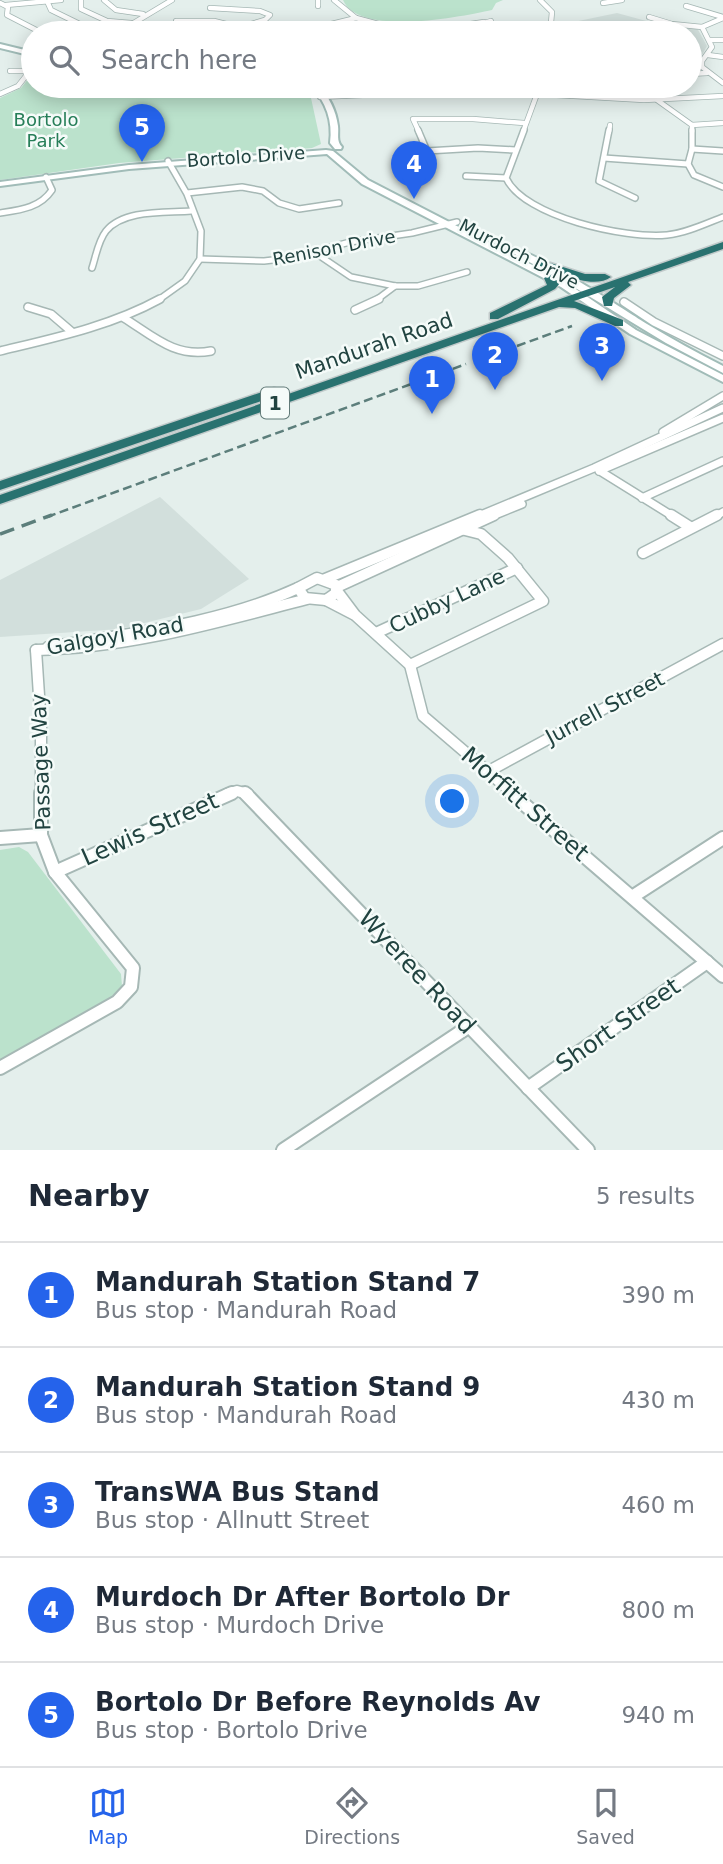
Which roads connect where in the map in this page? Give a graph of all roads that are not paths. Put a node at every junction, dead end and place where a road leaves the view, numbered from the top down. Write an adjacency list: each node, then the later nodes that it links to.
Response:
1 (61, 0): 8 (street)
2 (81, 0): 19 (street)
3 (104, 0): 14 (street)
4 (172, 0): 14 (street)
5 (334, 0): 16 (street)
6 (540, 0): 24 (street)
7 (622, 0): 10 (street)
8 (47, 1): 11 (street); 18 (street)
9 (0, 4): 11 (street)
10 (603, 4)
11 (6, 5): 26 (street)
12 (686, 6): 15 (street)
13 (209, 8): 21 (street)
14 (145, 14): 20 (street)
15 (723, 17): 27 (street)
16 (356, 18): 22 (street); 23 (street)
17 (649, 18): 25 (street)
18 (74, 21)
19 (107, 21)
20 (135, 21)
21 (261, 21)
22 (344, 21)
23 (368, 21)
24 (551, 21)
25 (660, 21)
26 (21, 22)
27 (702, 27): 28 (street)
28 (710, 40): 29 (street); 32 (street)
29 (723, 40)
30 (0, 47): 31 (main road)
31 (21, 52)
32 (708, 55): 33 (street); 37 (street)
33 (723, 57)
34 (21, 70): 35 (street)
35 (10, 71)
36 (702, 73): 37 (street)
37 (708, 73): 39 (street)
38 (21, 82): 40 (street)
39 (723, 83)
40 (0, 94)
41 (723, 96): 42 (street)
42 (702, 97)
43 (323, 98): 53 (main road)
44 (535, 98): 48 (street)
45 (617, 98): 47 (street)
46 (690, 98): 47 (street)
47 (657, 100): 51 (street)
48 (524, 123): 54 (street); 54 (street)
49 (723, 123): 51 (street)
50 (610, 125): 56 (street)
51 (692, 125): 52 (street)
52 (692, 149): 55 (street); 58 (street)
53 (330, 150): 57 (main road, Bortolo Drive); 72 (main road, Murdoch Drive)
54 (514, 150): 61 (street)
55 (723, 151)
56 (604, 158): 58 (street); 65 (street)
57 (169, 162): 60 (main road, Bortolo Drive); 64 (street)
58 (688, 164): 63 (street)
59 (466, 176): 61 (street)
60 (47, 178): 62 (main road, Bortolo Drive); 69 (street)
61 (506, 178): 71 (street)
62 (0, 183)
63 (723, 187)
64 (187, 194): 67 (street); 68 (street)
65 (635, 198)
66 (339, 203): 67 (street)
67 (299, 209): 70 (street)
68 (191, 211): 76 (street); 79 (street)
69 (0, 213)
70 (292, 214)
71 (723, 217)
72 (451, 222): 75 (street, Renison Drive); 77 (main road, Murdoch Drive); 82 (main road, Murdoch Drive)
73 (723, 236): 81 (highway, Mandurah Road / 1)
74 (723, 245): 78 (highway, Mandurah Road / 1)
75 (314, 252): 76 (street, Renison Drive); 83 (street)
76 (200, 259): 91 (street)
77 (544, 264): 81 (highway); 84 (main road, Murdoch Drive)
78 (668, 265): 84 (highway, Mandurah Road / 1); 86 (highway)
79 (92, 268)
80 (467, 272): 83 (street)
81 (605, 277): 84 (highway, Mandurah Road / 1)
82 (550, 278): 84 (main road, Murdoch Drive); 90 (highway)
83 (395, 286): 89 (street)
84 (581, 290): 86 (main road); 88 (highway, Mandurah Road / 1); 90 (highway, Mandurah Road / 1); 92 (main road)
85 (624, 302): 96 (street)
86 (608, 304): 97 (main road)
87 (28, 307): 93 (street)
88 (549, 307): 92 (highway); 106 (highway, Mandurah Road / 1)
89 (355, 310)
90 (494, 316): 104 (highway, Mandurah Road / 1)
91 (124, 318): 93 (street); 95 (street)
92 (619, 323): 97 (main road)
93 (72, 332): 94 (street)
94 (0, 351)
95 (211, 351)
96 (723, 355)
97 (721, 377)
98 (723, 396): 101 (street)
99 (723, 408): 101 (street)
100 (723, 418): 103 (street)
101 (615, 457): 114 (street)
102 (723, 461): 105 (street)
103 (600, 471): 105 (street); 108 (street)
104 (0, 486)
105 (642, 498): 109 (street)
106 (0, 499)
107 (723, 512): 109 (street)
108 (479, 521): 110 (street); 111 (street)
109 (690, 527): 112 (street)
110 (458, 529): 111 (street); 116 (street)
111 (479, 533): 113 (street)
112 (643, 553)
113 (517, 568): 121 (street, Cubby Lane); 124 (street)
114 (325, 579): 115 (street, Galgoyl Road); 116 (street)
115 (298, 589): 117 (street); 120 (street, Galgoyl Road)
116 (337, 589): 118 (street); 119 (street)
117 (307, 598): 118 (street); 120 (street, Galgoyl Road)
118 (326, 600): 119 (street)
119 (355, 615): 121 (street)
120 (207, 622): 123 (street, Galgoyl Road)
121 (376, 633): 124 (street)
122 (723, 644): 125 (street, Jurrell Street)
123 (36, 650): 127 (street, Passage Way)
124 (410, 665): 125 (street, Morfitt Street)
125 (487, 772): 131 (street, Morfitt Street)
126 (247, 793): 130 (street, Lewis Street); 134 (street, Wyeree Road)
127 (41, 835): 128 (street); 130 (street, Passage Way)
128 (0, 838)
129 (723, 838): 131 (street)
130 (55, 872): 135 (street, Passage Way)
131 (632, 897): 132 (street, Morfitt Street)
132 (707, 962): 133 (street, Morfitt Street); 136 (street, Short Street)
133 (723, 976)
134 (468, 1027): 136 (street, Wyeree Road); 137 (street)
135 (0, 1068)
136 (528, 1088): 138 (street, Wyeree Road)
137 (283, 1150)
138 (588, 1150)

